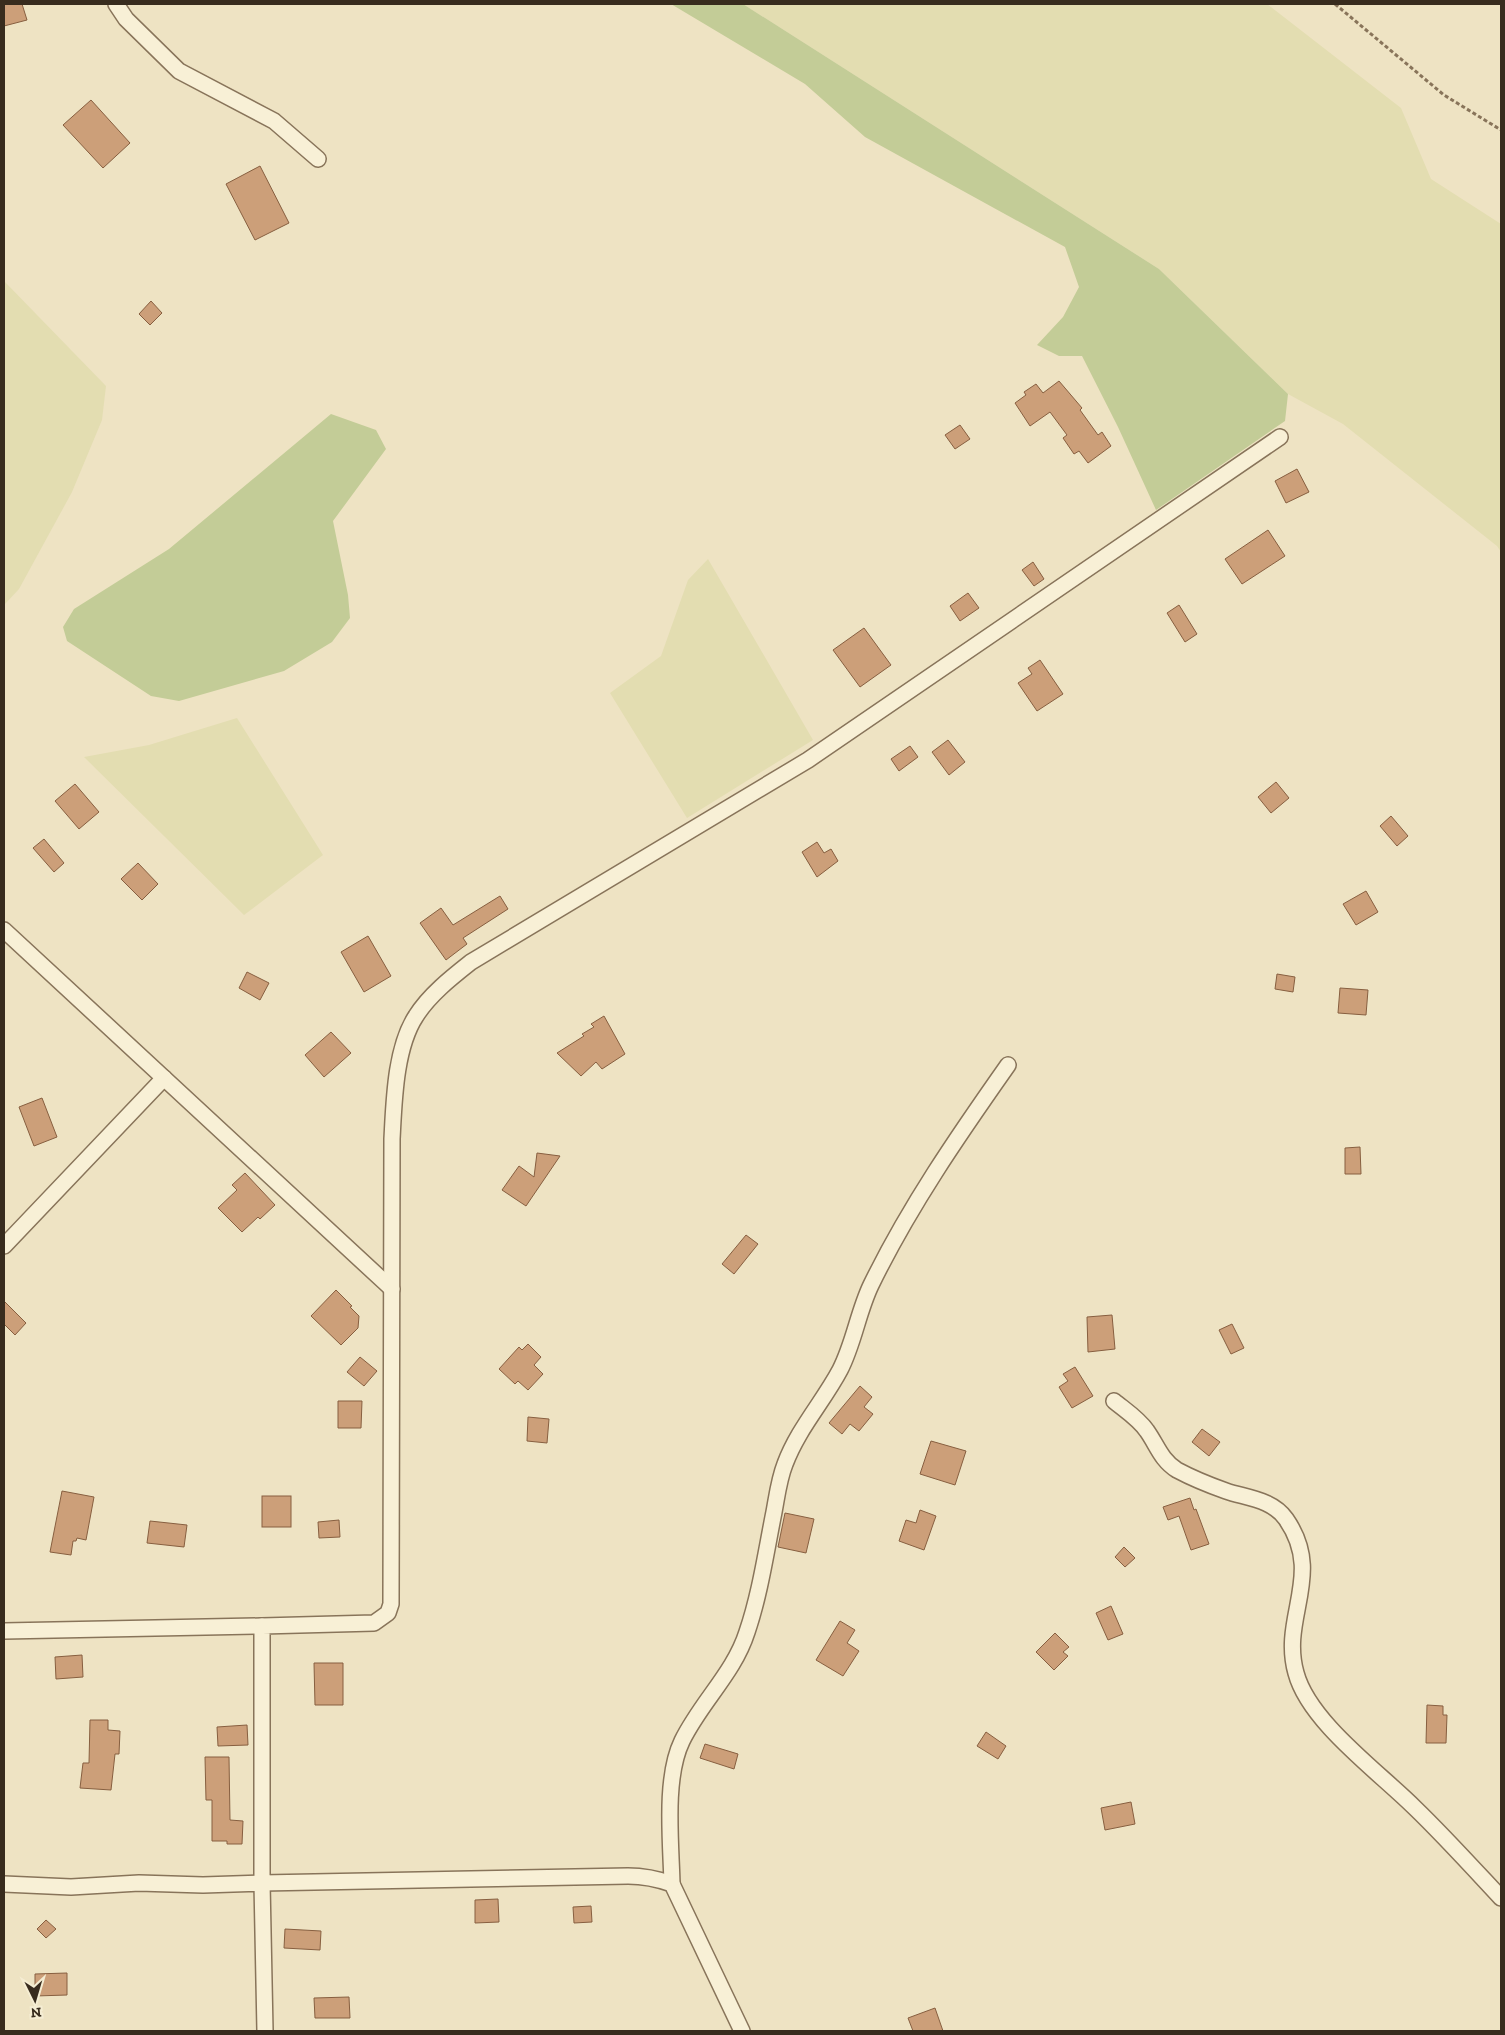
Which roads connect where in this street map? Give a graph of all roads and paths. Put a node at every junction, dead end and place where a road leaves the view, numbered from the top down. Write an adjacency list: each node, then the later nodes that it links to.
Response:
1 (116, 4): 4 (street)
2 (1335, 4): 3 (path)
3 (1501, 130)
4 (318, 159)
5 (1280, 437): 10 (street)
6 (4, 930): 8 (street)
7 (1008, 1065): 16 (street)
8 (164, 1078): 9 (street); 10 (street)
9 (4, 1246)
10 (392, 1289): 12 (street)
11 (1114, 1401): 17 (street)
12 (262, 1626): 13 (street); 14 (street)
13 (4, 1631)
14 (262, 1883): 15 (street); 16 (street); 18 (street)
15 (4, 1884)
16 (672, 1884): 19 (street)
17 (1501, 1898)
18 (265, 2031)
19 (742, 2031)

